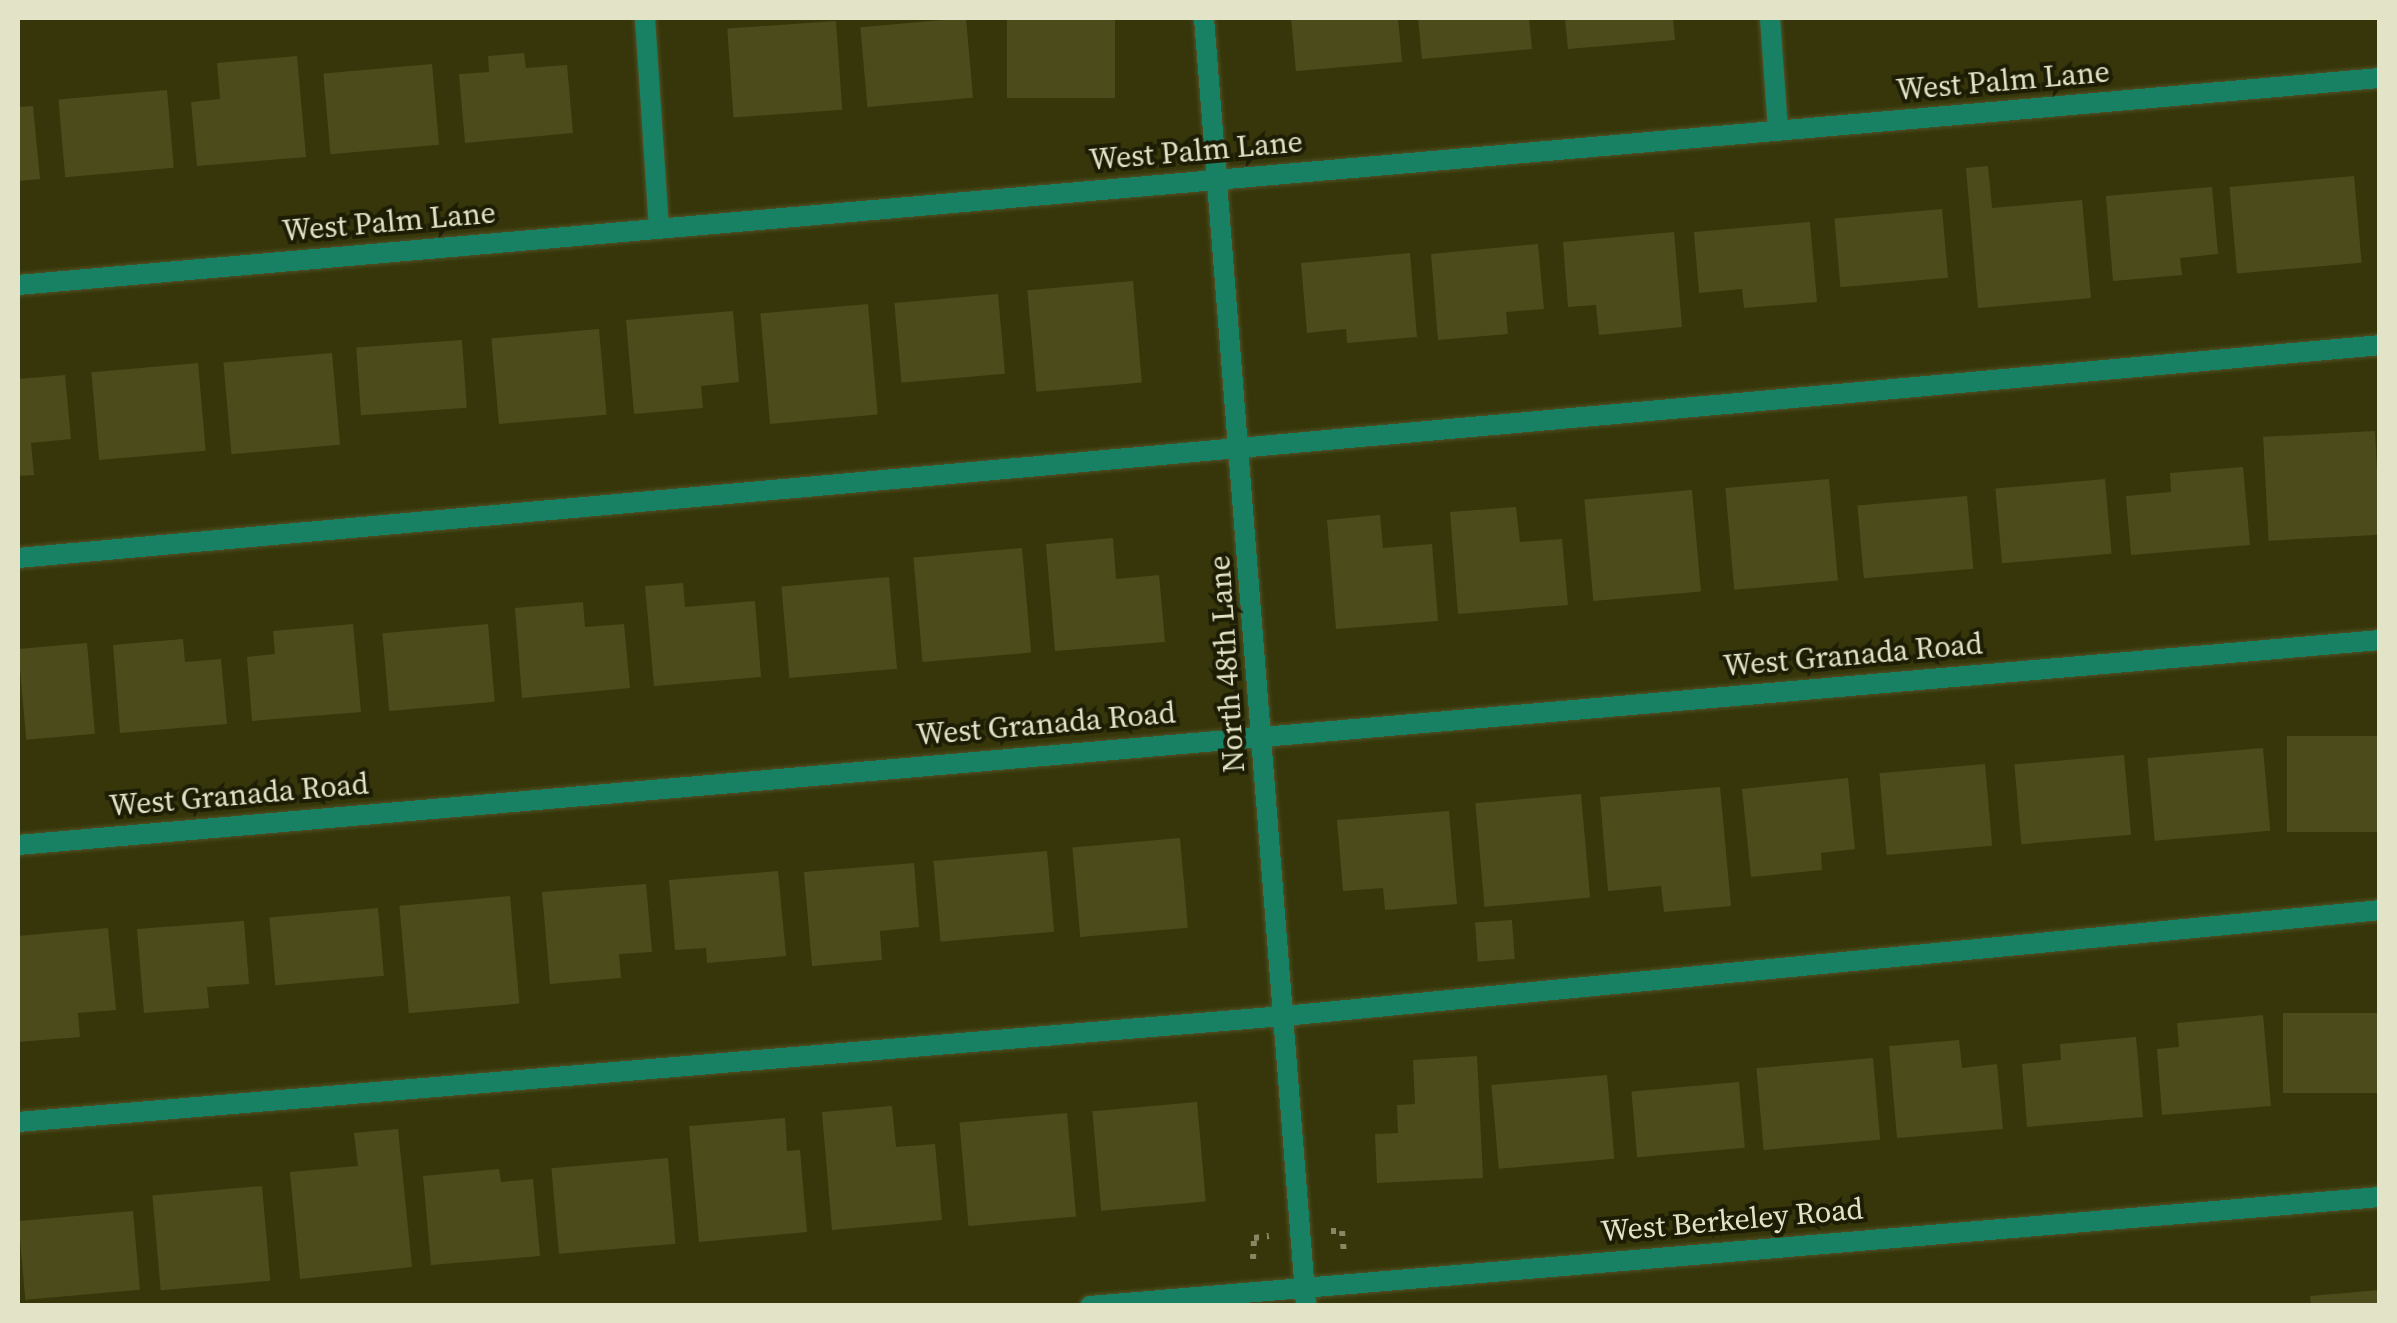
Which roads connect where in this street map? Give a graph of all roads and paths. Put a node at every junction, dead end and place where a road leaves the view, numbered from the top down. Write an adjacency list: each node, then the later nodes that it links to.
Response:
1 (644, 18): 7 (street)
2 (1204, 18): 6 (street, North 48th Lane)
3 (1770, 18): 5 (street)
4 (2380, 78): 5 (street, West Palm Lane)
5 (1778, 130): 6 (street, West Palm Lane)
6 (1220, 179): 7 (street, West Palm Lane); 10 (street, North 48th Lane)
7 (659, 228): 8 (street, West Palm Lane)
8 (18, 285)
9 (2380, 345): 10 (street)
10 (1240, 444): 11 (street); 13 (street, North 48th Lane)
11 (18, 558)
12 (2380, 640): 13 (street, West Granada Road)
13 (1262, 736): 14 (street, West Granada Road); 16 (street, North 48th Lane)
14 (18, 844)
15 (2380, 910): 16 (street)
16 (1284, 1016): 17 (street); 19 (street, North 48th Lane)
17 (18, 1122)
18 (2380, 1197): 19 (street, West Berkeley Road)
19 (1305, 1296): 20 (street, West Berkeley Road)
20 (1090, 1306)

